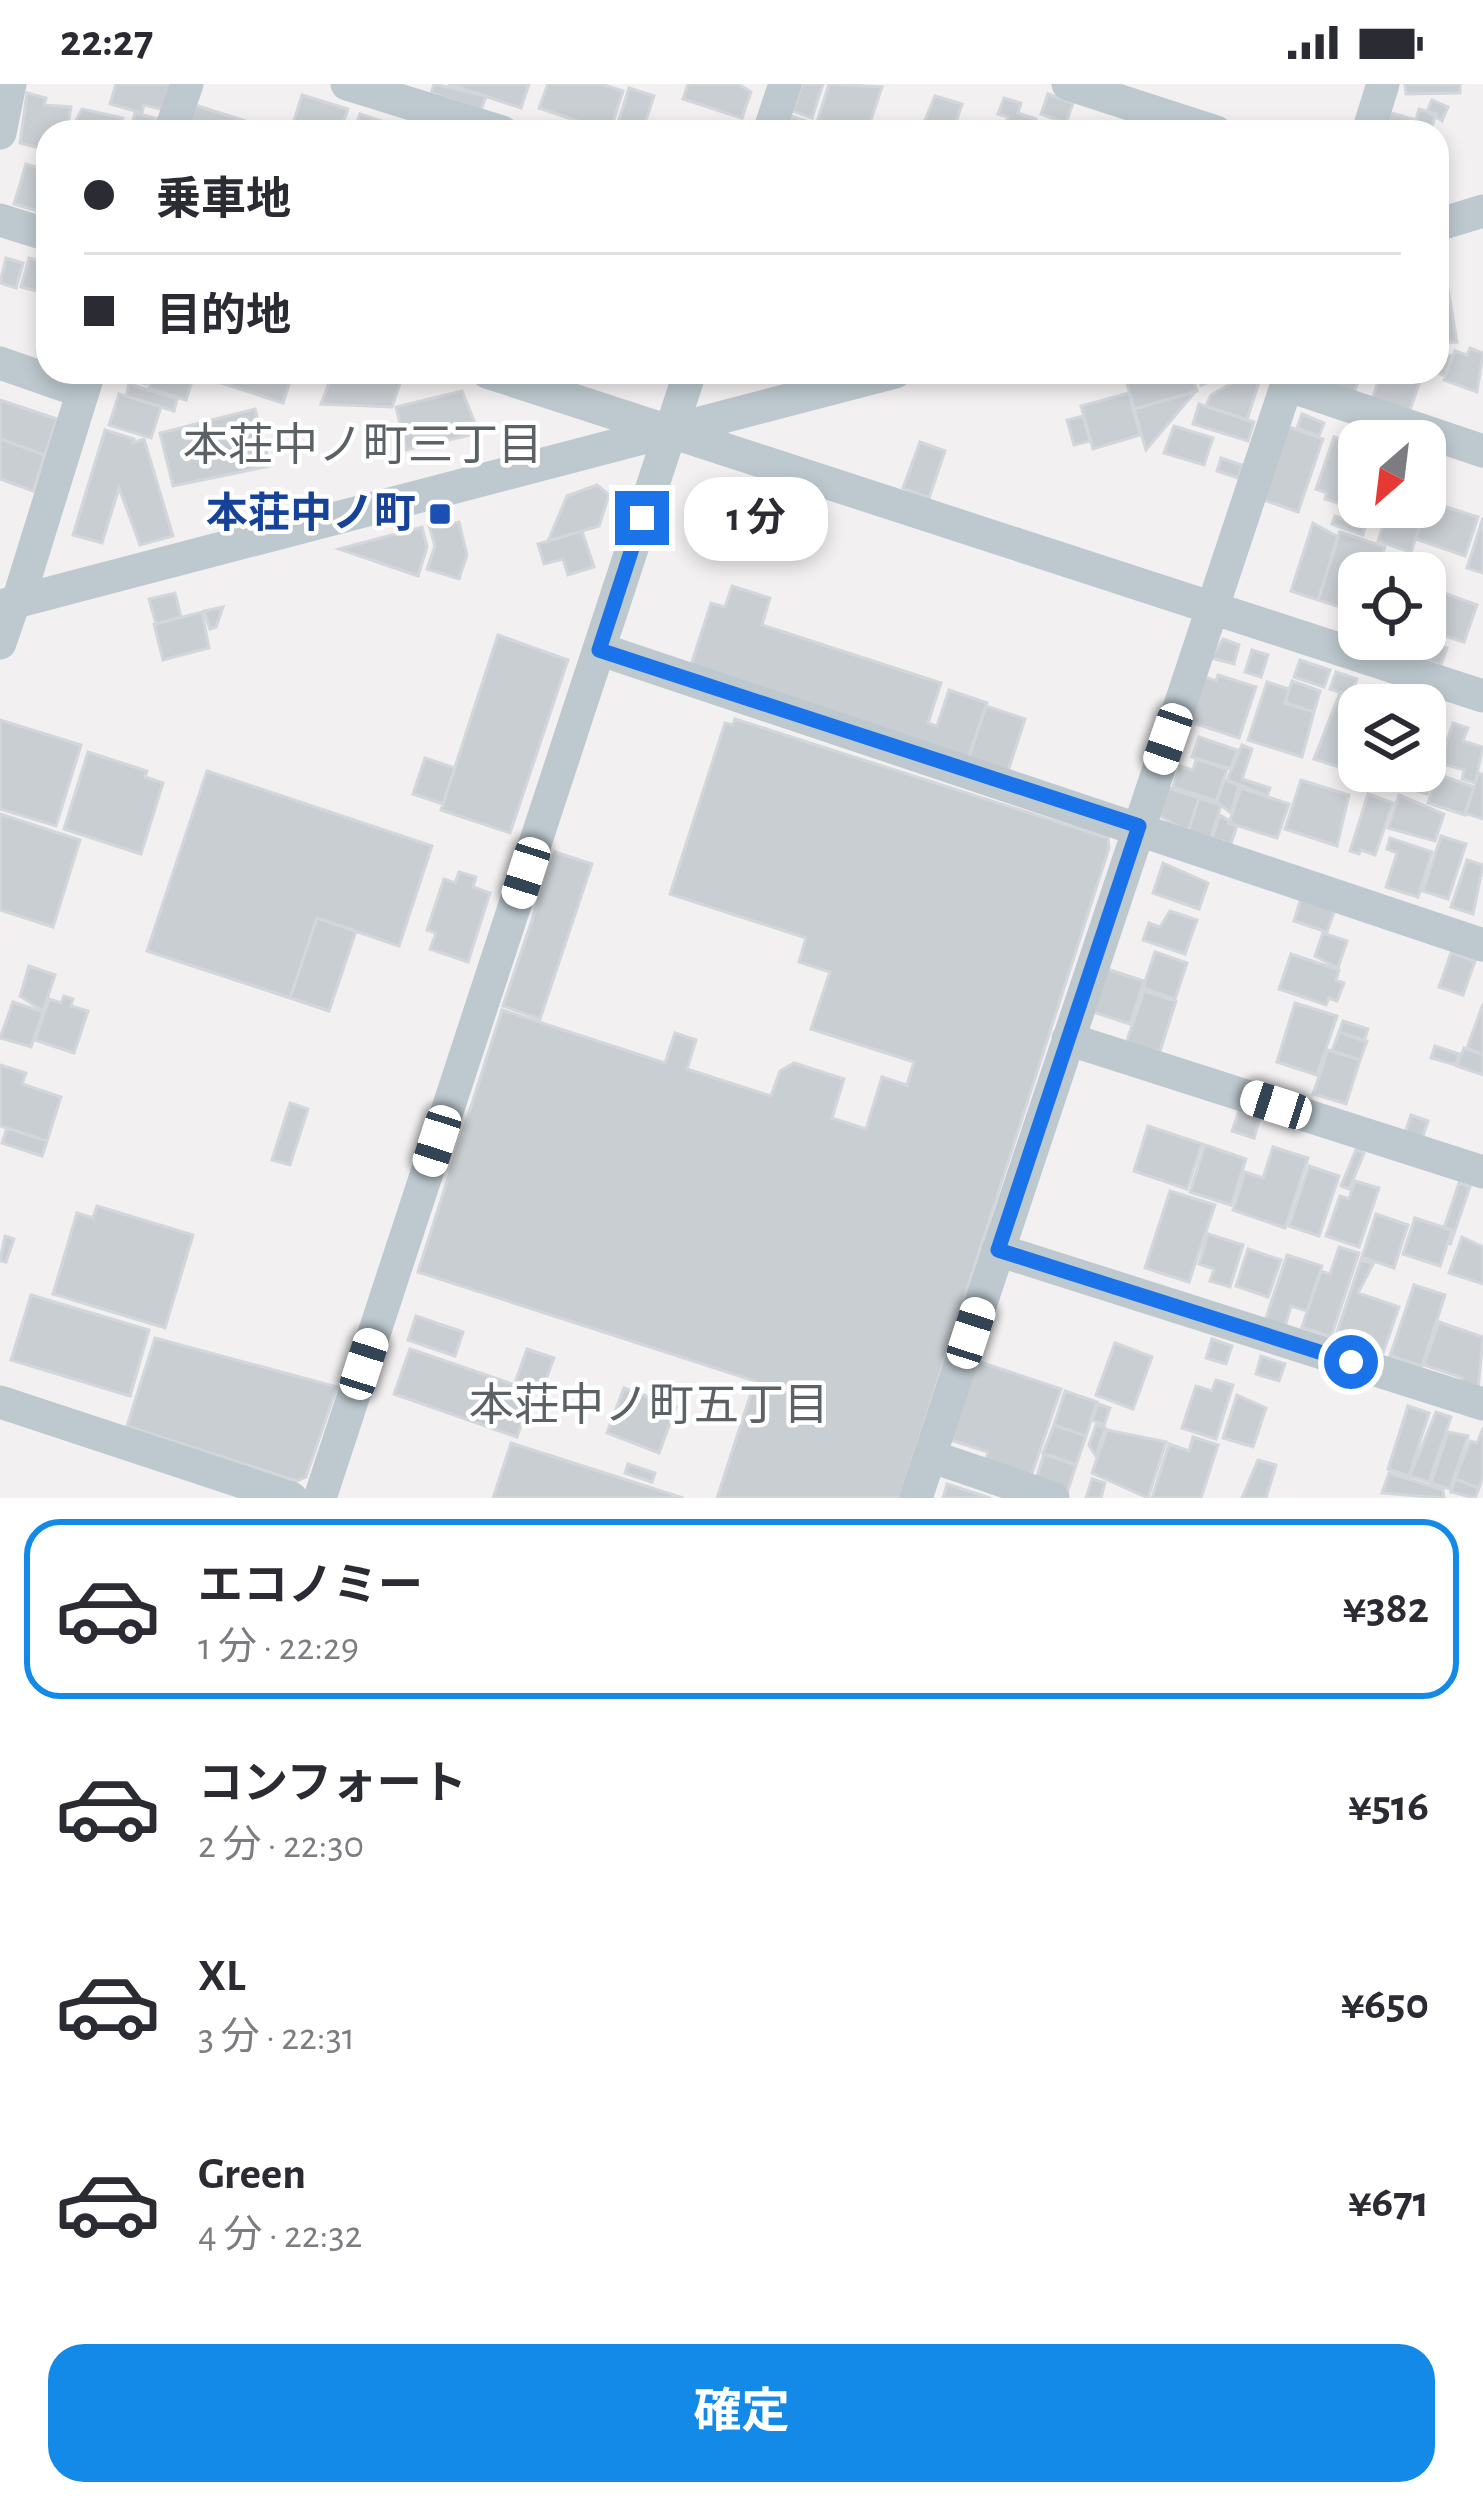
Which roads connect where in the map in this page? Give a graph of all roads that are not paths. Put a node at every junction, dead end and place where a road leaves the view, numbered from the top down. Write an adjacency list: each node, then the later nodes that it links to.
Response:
1 (10, 84): 12 (street)
2 (187, 84): 7 (street)
3 (347, 84): 8 (street)
4 (785, 84): 9 (street)
5 (1068, 84): 10 (street)
6 (1383, 84): 11 (street)
7 (174, 120)
8 (463, 120)
9 (773, 120)
10 (1179, 120)
11 (1372, 120)
12 (0, 133)
13 (1483, 211): 15 (street)
14 (0, 220): 16 (street)
15 (1449, 221)
16 (36, 231)
17 (0, 363): 18 (street)
18 (36, 371)
19 (85, 384): 27 (street)
20 (524, 384): 25 (street)
21 (686, 384): 25 (street)
22 (849, 384): 25 (street)
23 (1287, 384): 28 (street)
24 (1305, 384): 26 (street)
25 (670, 431): 27 (street); 28 (street); 30 (street)
26 (1483, 451)
27 (11, 603): 29 (street)
28 (1212, 608): 31 (street); 32 (street)
29 (0, 643)
30 (599, 650): 32 (street); 41 (street)
31 (1483, 696)
32 (1139, 826): 33 (street); 34 (street)
33 (1483, 945)
34 (1068, 1039): 35 (street); 36 (street)
35 (1483, 1172)
36 (998, 1250): 38 (street); 39 (street)
37 (0, 1402): 40 (street)
38 (1483, 1404)
39 (930, 1456): 42 (street); 43 (street)
40 (291, 1498)
41 (320, 1498)
42 (916, 1498)
43 (1053, 1498)

